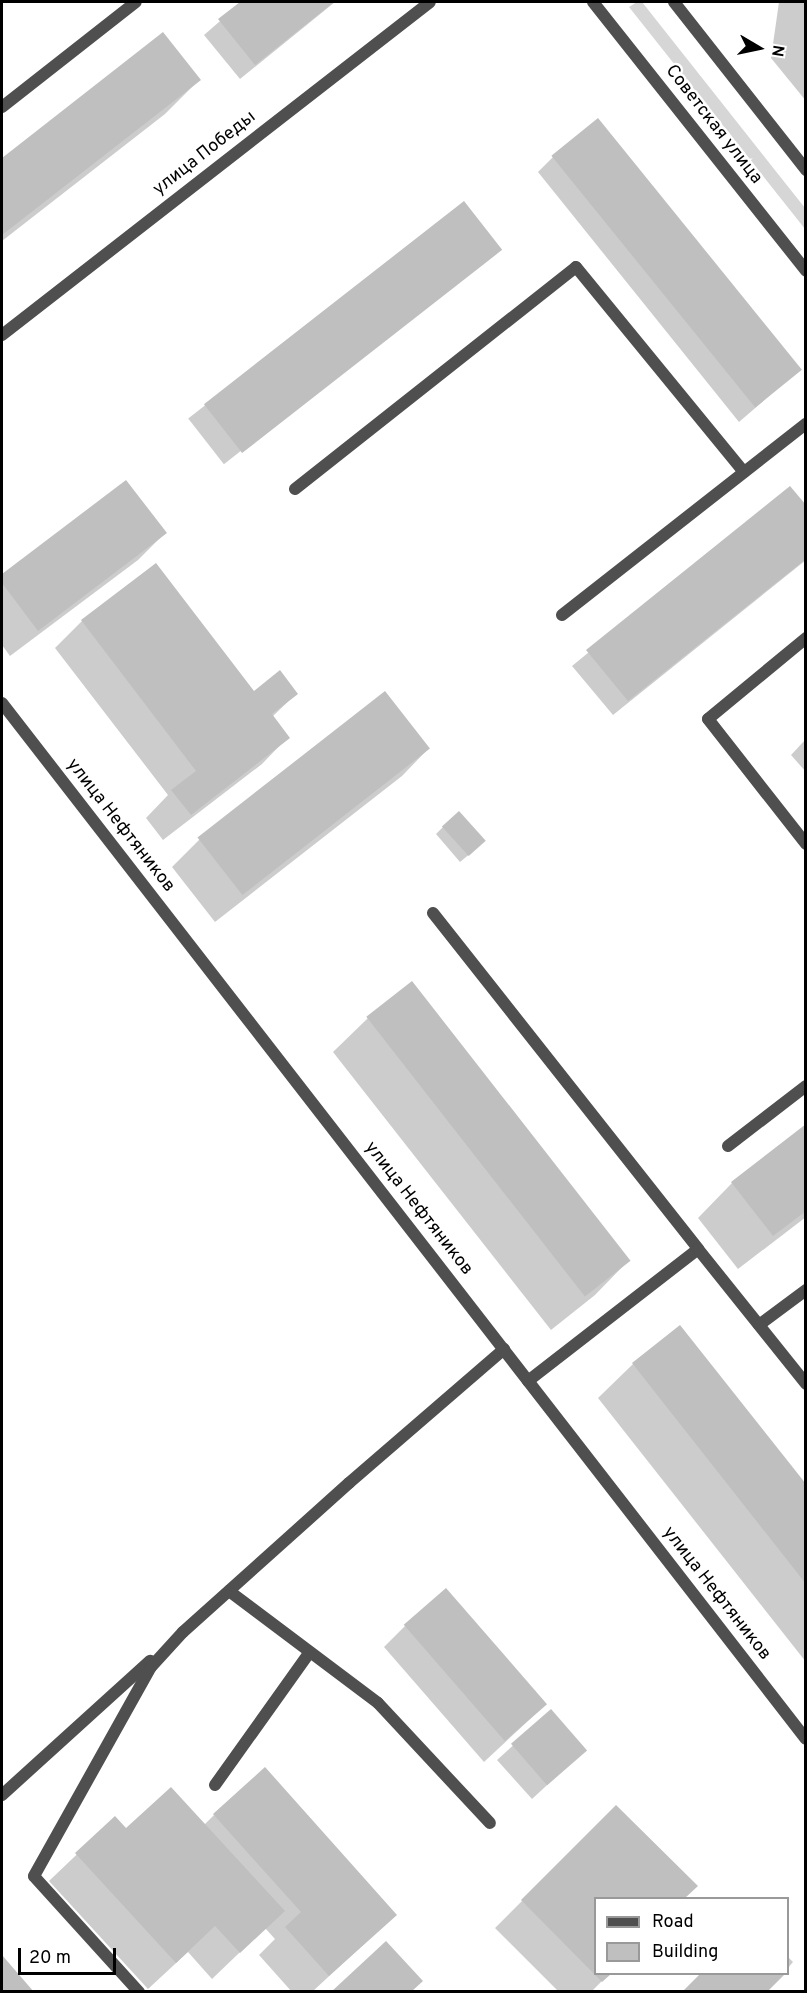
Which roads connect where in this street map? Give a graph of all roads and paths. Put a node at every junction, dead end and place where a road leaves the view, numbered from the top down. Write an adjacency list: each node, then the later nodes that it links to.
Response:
1 (136, 2): 5 (street)
2 (430, 2): 8 (street, улица Победы)
3 (593, 2): 7 (street, Советская улица)
4 (674, 2): 6 (street)
5 (2, 107)
6 (806, 170)
7 (806, 271)
8 (2, 335)
9 (806, 424): 10 (street)
10 (744, 472): 11 (street); 12 (street)
11 (295, 489)
12 (562, 615)
13 (806, 638): 15 (street)
14 (2, 703): 22 (street, улица Нефтяников)
15 (806, 844)
16 (433, 913): 19 (street)
17 (806, 1086): 18 (street)
18 (728, 1146)
19 (698, 1249): 21 (street); 23 (street)
20 (806, 1290): 21 (street)
21 (759, 1325): 24 (street)
22 (504, 1349): 23 (street, улица Нефтяников); 25 (street)
23 (528, 1381): 28 (street, улица Нефтяников)
24 (806, 1384)
25 (229, 1591): 26 (street); 27 (street)
26 (183, 1632): 30 (street); 32 (street)
27 (310, 1652): 29 (street); 31 (street)
28 (806, 1739)
29 (215, 1785)
30 (2, 1795)
31 (490, 1823)
32 (139, 1992)

